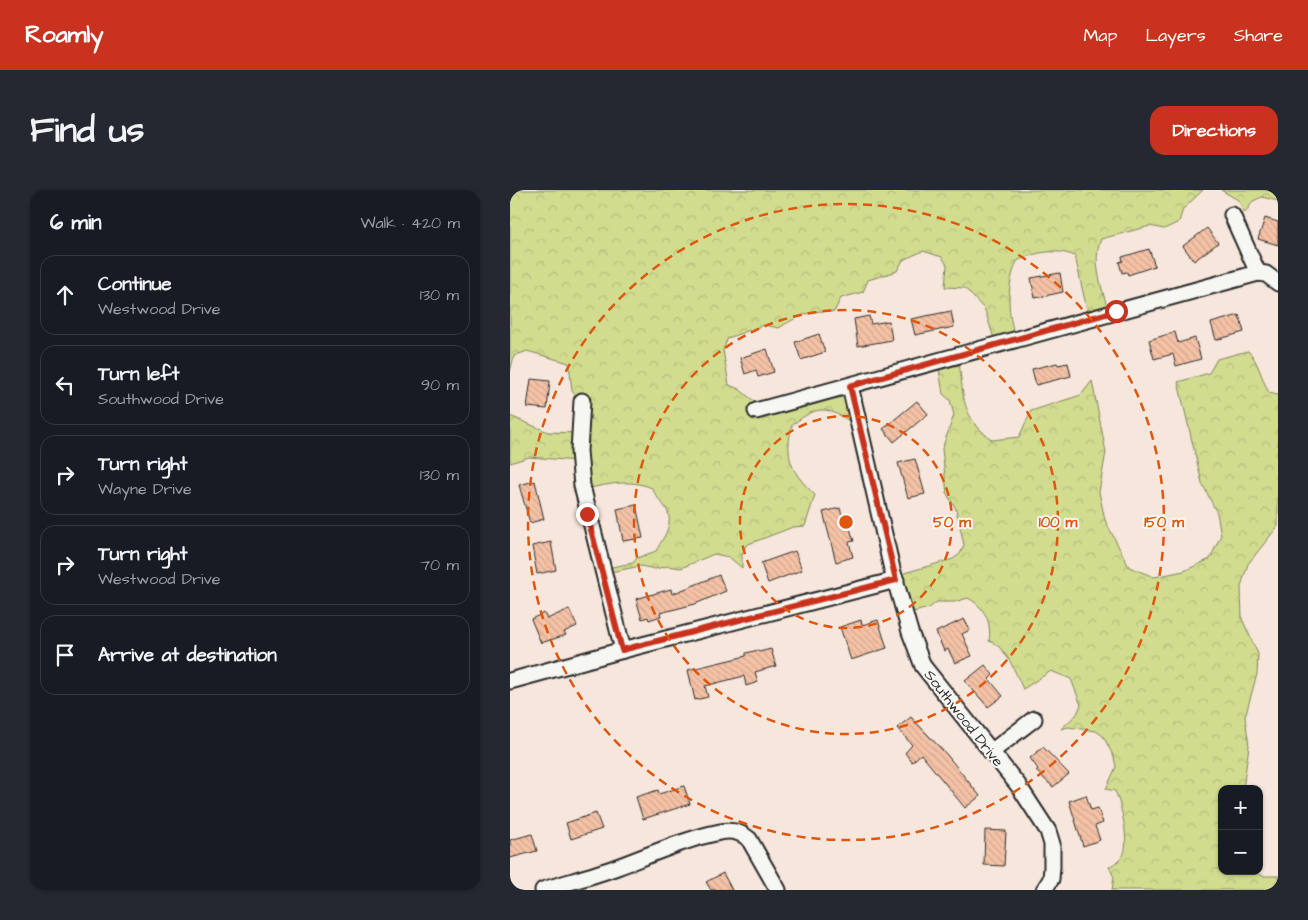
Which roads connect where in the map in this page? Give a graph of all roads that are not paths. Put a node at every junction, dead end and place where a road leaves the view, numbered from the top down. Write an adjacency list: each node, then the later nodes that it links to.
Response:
1 (1232, 215): 2 (street)
2 (1258, 273): 3 (street); 4 (street)
3 (1278, 283)
4 (850, 386): 6 (street); 7 (street, Southwood Drive)
5 (582, 401): 8 (street)
6 (756, 410)
7 (896, 580): 8 (street); 11 (street, Southwood Drive)
8 (622, 650): 9 (street)
9 (510, 682)
10 (1034, 719): 11 (street)
11 (991, 752): 14 (street, Southwood Drive)
12 (543, 890): 13 (street)
13 (778, 890)
14 (1044, 890)

